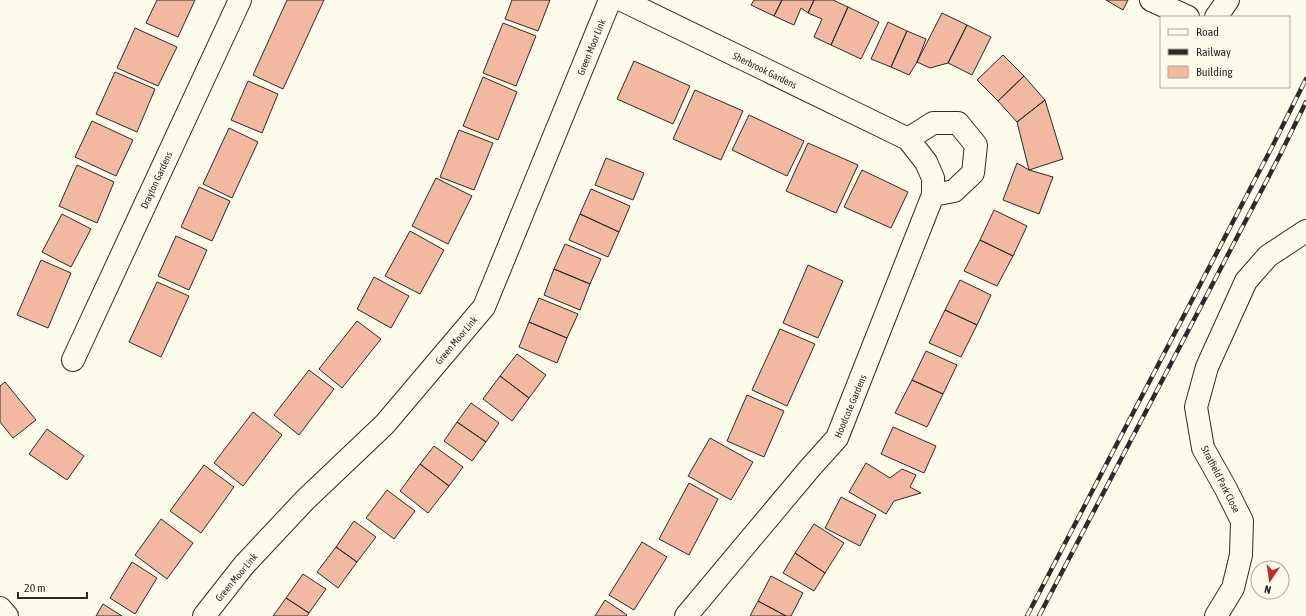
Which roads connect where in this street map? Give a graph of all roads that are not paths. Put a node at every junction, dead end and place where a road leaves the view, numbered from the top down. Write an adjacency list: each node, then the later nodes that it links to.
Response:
1 (240, 0): 11 (street, Drayton Gardens)
2 (610, 0): 14 (street, Green Moor Link)
3 (622, 0): 8 (street, Sherbrook Gardens)
4 (1151, 0): 6 (street)
5 (1228, 0): 7 (street)
6 (1186, 16)
7 (1217, 16)
8 (908, 139): 9 (street, Sherbrook Gardens); 9 (street)
9 (933, 187): 15 (street, Hoodcote Gardens)
10 (1306, 232): 16 (street, Stratfield Park Close)
11 (73, 360)
12 (0, 608): 13 (street)
13 (7, 616)
14 (204, 616)
15 (686, 616)
16 (1216, 616)

